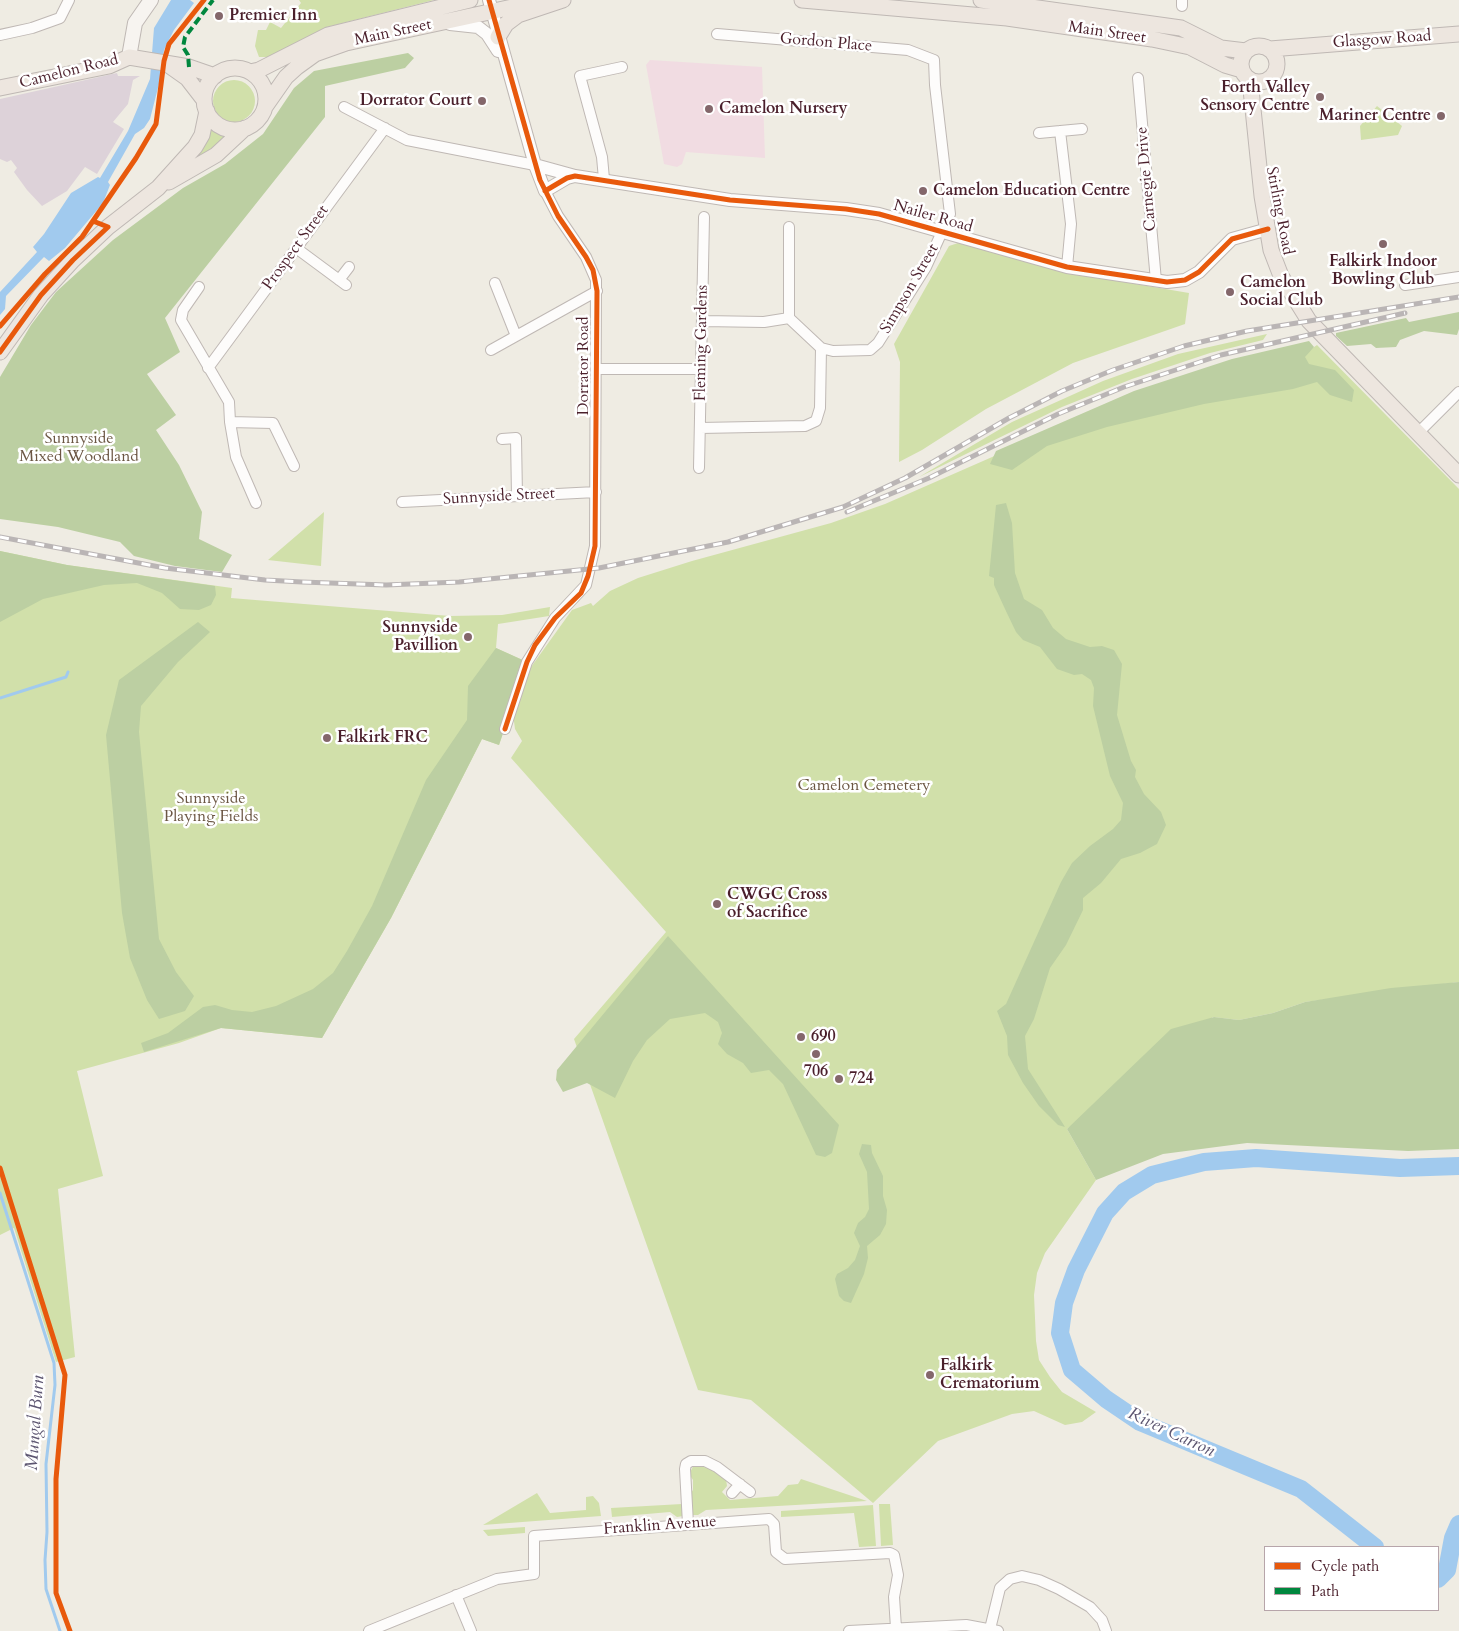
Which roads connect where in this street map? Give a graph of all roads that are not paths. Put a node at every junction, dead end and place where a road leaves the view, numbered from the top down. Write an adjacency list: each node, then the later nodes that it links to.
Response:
1 (69, 0): 14 (street)
2 (151, 0): 19 (main road)
3 (470, 0): 24 (main road, Main Street)
4 (545, 0): 9 (main road, Main Street)
5 (563, 0): 15 (main road)
6 (802, 0): 10 (main road, Main Street)
7 (945, 0): 10 (main road, Main Street)
8 (981, 0): 18 (main road, Main Street)
9 (490, 5): 11 (main road, Main Street); 15 (street, Dorrator Road)
10 (968, 14): 26 (main road, Main Street)
11 (436, 24): 21 (street, Dorrator Road); 31 (main road, Main Street)
12 (717, 34): 20 (street, Gordon Place)
13 (1459, 34): 16 (main road, Glasgow Road)
14 (0, 35)
15 (498, 37): 21 (street, Dorrator Road)
16 (1306, 46): 17 (main road, Glasgow Road); 25 (main road)
17 (1270, 49): 18 (main road); 25 (main road)
18 (1246, 51): 26 (main road)
19 (128, 57): 22 (main road, Camelon Road); 29 (main road, Camelon Road)
20 (934, 60): 47 (street, Simpson Street)
21 (505, 61): 39 (street, Dorrator Road)
22 (168, 63): 27 (main road, Camelon Road); 30 (main road)
23 (622, 67): 41 (street)
24 (250, 72): 27 (main road); 31 (main road)
25 (1272, 74): 26 (main road); 33 (main road, Stirling Road)
26 (1246, 75): 33 (main road, Stirling Road)
27 (214, 76): 30 (main road)
28 (1138, 78): 52 (street, Carnegie Drive)
29 (0, 88)
30 (206, 106): 34 (main road); 42 (main road)
31 (265, 107): 34 (main road)
32 (344, 107): 35 (street)
33 (1254, 117): 46 (main road, Stirling Road)
34 (245, 128): 42 (main road)
35 (385, 128): 39 (street); 48 (street, Prospect Street)
36 (1082, 129): 37 (street)
37 (1060, 131): 38 (street); 49 (street)
38 (1039, 133)
39 (535, 165): 40 (street, Nailer Road); 43 (street, Dorrator Road)
40 (575, 176): 41 (street, Nailer Road); 43 (street)
41 (604, 179): 47 (street, Nailer Road)
42 (158, 188): 62 (main road)
43 (545, 191): 56 (street, Dorrator Road)
44 (704, 217): 58 (street, Fleming Gardens)
45 (789, 226): 57 (street)
46 (1268, 229): 52 (street, Nailer Road); 69 (main road, Stirling Road)
47 (942, 234): 49 (street, Nailer Road); 60 (street, Simpson Street)
48 (296, 248): 50 (street); 63 (street, Prospect Street)
49 (1067, 267): 52 (street, Nailer Road)
50 (349, 268)
51 (1459, 277): 54 (street)
52 (1156, 281)
53 (495, 283): 59 (street)
54 (1405, 285)
55 (199, 287): 63 (street)
56 (597, 291): 59 (street); 64 (street, Dorrator Road)
57 (790, 318): 58 (street); 60 (street)
58 (703, 321): 65 (street, Fleming Gardens)
59 (516, 336): 61 (street)
60 (821, 348): 68 (street)
61 (491, 350)
62 (0, 352)
63 (208, 368): 67 (street)
64 (596, 369): 65 (street); 74 (street, Dorrator Road)
65 (700, 369): 68 (street, Fleming Gardens)
66 (1459, 392): 69 (street)
67 (230, 422): 71 (street); 77 (street)
68 (700, 428): 72 (street, Fleming Gardens)
69 (1417, 434): 73 (main road, Stirling Road)
70 (502, 438): 75 (street)
71 (294, 466)
72 (699, 468)
73 (1459, 475)
74 (596, 492): 75 (street, Sunnyside Street); 78 (street, Dorrator Road)
75 (518, 496): 76 (street, Sunnyside Street)
76 (402, 502)
77 (256, 503)
78 (505, 729)
79 (740, 1484): 80 (street); 81 (street); 82 (street)
80 (750, 1492)
81 (732, 1493)
82 (688, 1524): 83 (street, Franklin Avenue); 84 (street, Franklin Avenue)
83 (456, 1595): 85 (street, Franklin Avenue); 89 (street)
84 (896, 1628): 86 (street); 90 (street)
85 (381, 1629): 88 (street, Franklin Avenue)
86 (931, 1629): 87 (street)
87 (994, 1630): 91 (street)
88 (369, 1631)
89 (471, 1631)
90 (849, 1631)
91 (1106, 1631)

